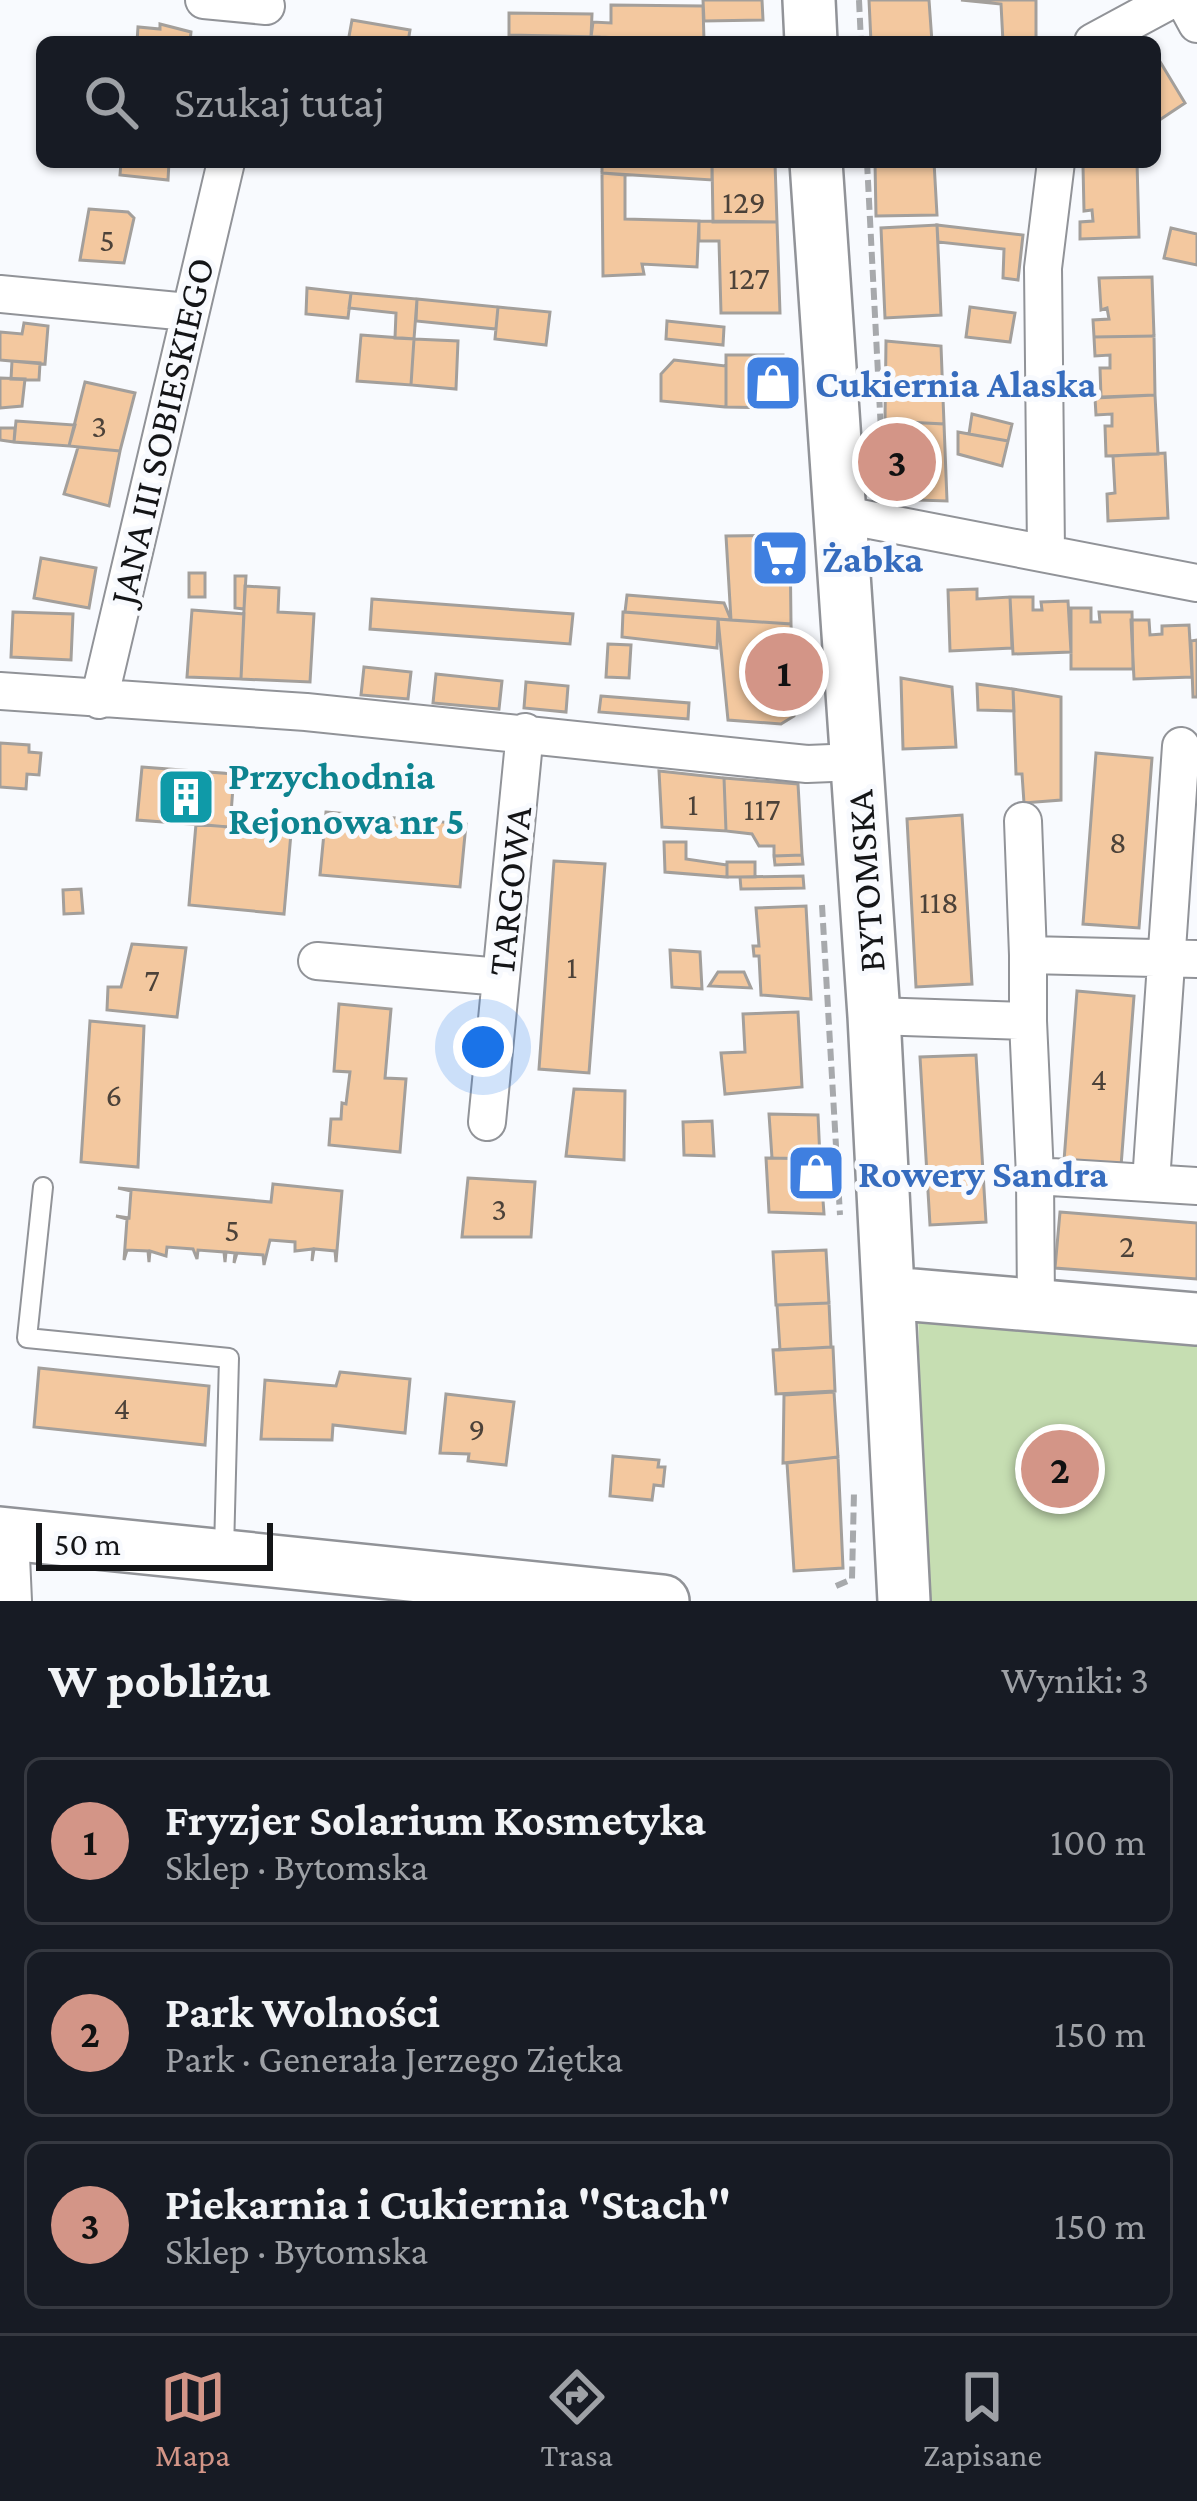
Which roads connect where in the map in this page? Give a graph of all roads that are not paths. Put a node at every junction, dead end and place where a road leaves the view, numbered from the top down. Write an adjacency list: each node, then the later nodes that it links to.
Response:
1 (204, 0): 5 (street)
2 (809, 0): 7 (street)
3 (1171, 0): 8 (street)
4 (1184, 0): 6 (street)
5 (263, 16)
6 (1197, 24)
7 (811, 36)
8 (1104, 36)
9 (224, 168): 13 (street, JANA III SOBIESKIEGO)
10 (816, 168): 14 (street, BYTOMSKA)
11 (1055, 168): 15 (street)
12 (0, 294): 13 (street)
13 (188, 312): 18 (street, JANA III SOBIESKIEGO)
14 (839, 514): 15 (street); 21 (street, BYTOMSKA)
15 (1046, 552): 16 (street)
16 (1197, 583)
17 (0, 691): 18 (street)
18 (99, 700): 19 (street)
19 (525, 733): 21 (street); 26 (street, TARGOWA)
20 (1181, 746): 24 (street)
21 (857, 762): 27 (street, BYTOMSKA)
22 (1023, 821): 23 (street)
23 (1028, 955): 24 (street); 28 (street)
24 (1180, 958): 31 (street)
25 (317, 961): 26 (street)
26 (501, 976): 29 (street, TARGOWA)
27 (874, 1016): 28 (street); 34 (street, BYTOMSKA)
28 (1028, 1021): 30 (street)
29 (487, 1122)
30 (1035, 1175): 31 (street); 35 (street)
31 (1151, 1182): 32 (street)
32 (1197, 1186)
33 (43, 1187): 38 (lane)
34 (889, 1293): 35 (street); 41 (street, BYTOMSKA)
35 (1036, 1306): 36 (street)
36 (1197, 1319)
37 (5, 1533): 38 (street); 39 (street)
38 (224, 1555): 40 (street)
39 (14, 1601)
40 (663, 1601)
41 (904, 1601)

